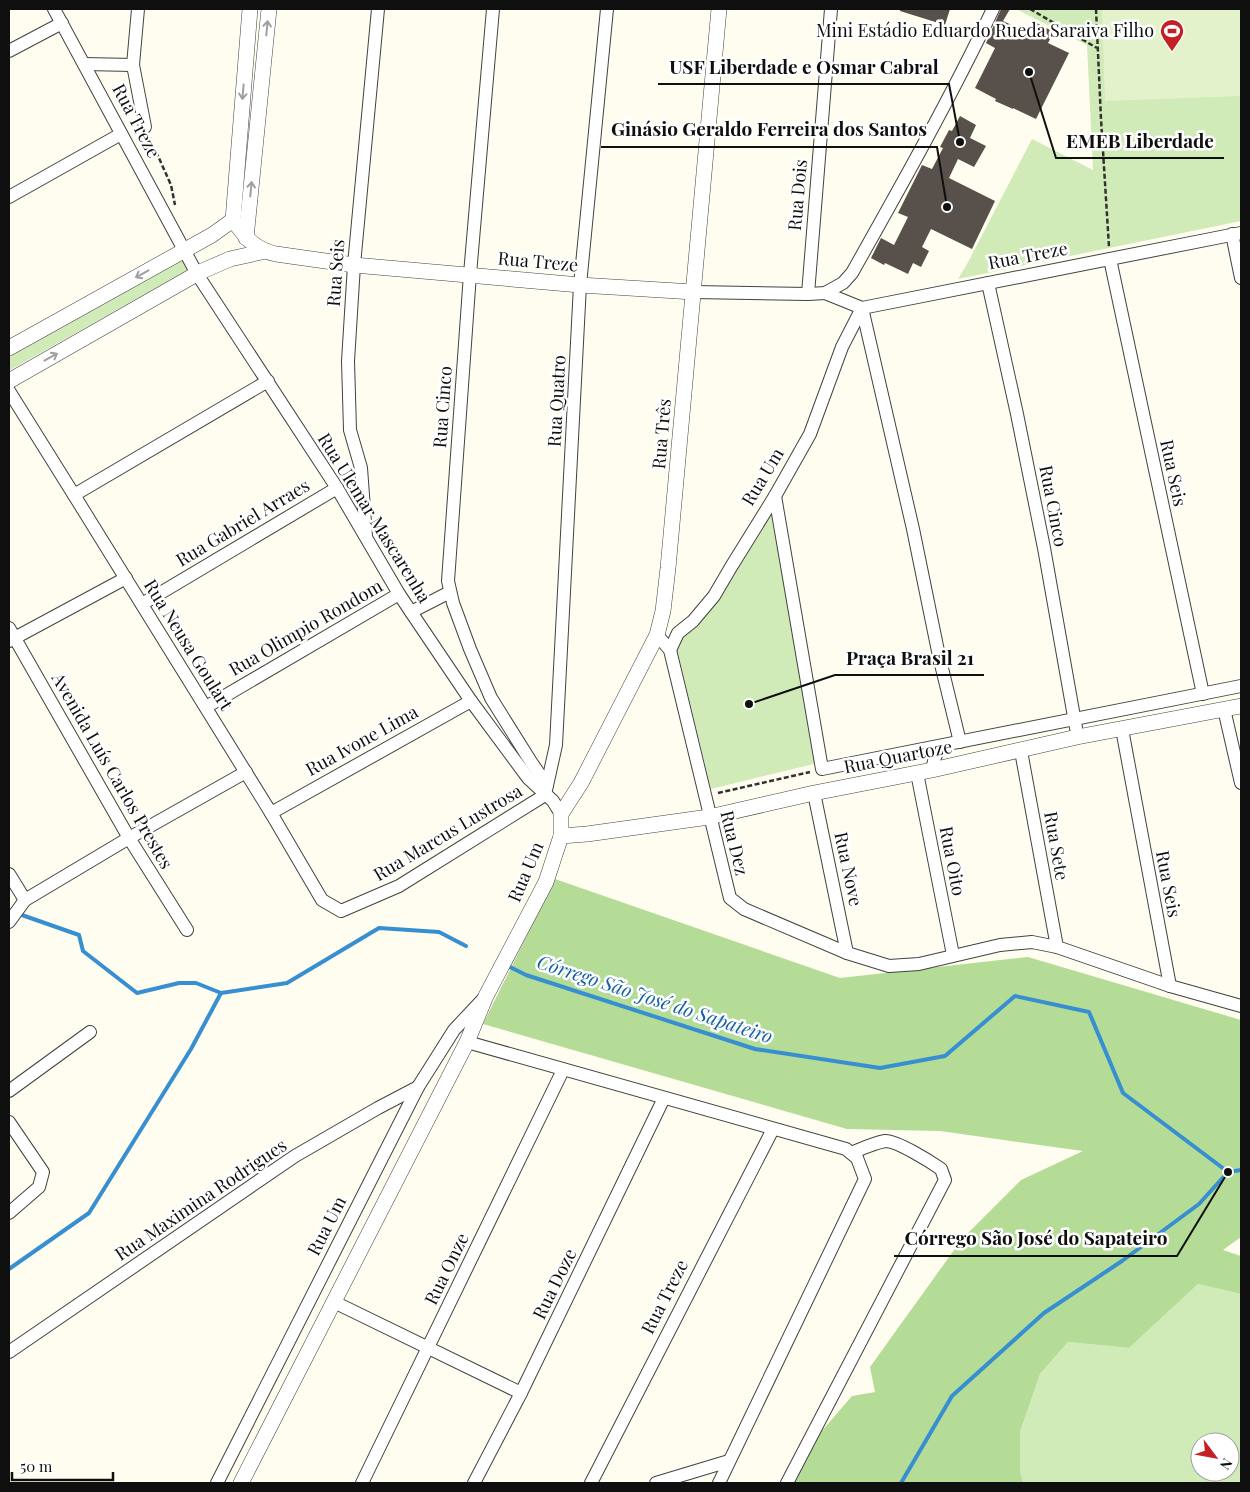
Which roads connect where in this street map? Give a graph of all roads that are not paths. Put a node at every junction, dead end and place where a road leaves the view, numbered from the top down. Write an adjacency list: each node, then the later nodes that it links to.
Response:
1 (54, 9): 11 (street, Rua Treze)
2 (138, 9): 14 (street)
3 (250, 9): 18 (street, one-way to 18)
4 (269, 9): 20 (street, one-way to 4)
5 (378, 9): 24 (street, Rua Seis)
6 (493, 9): 26 (street, Rua Cinco)
7 (606, 9): 29 (street, Rua Quatro)
8 (719, 9): 30 (street, Rua Três)
9 (831, 9): 32 (street, Rua Dois)
10 (992, 9): 31 (street)
11 (62, 23): 12 (street); 13 (street, Rua Treze)
12 (9, 51)
13 (84, 64): 14 (street); 16 (street, Rua Treze)
14 (133, 65): 15 (street)
15 (145, 127)
16 (121, 134): 17 (street); 21 (street, Rua Treze)
17 (9, 197)
18 (233, 220): 20 (street); 21 (street)
19 (1237, 234): 23 (street, Rua Treze); 27 (street)
20 (246, 238): 22 (street); 25 (street)
21 (184, 250): 25 (street, Rua Ulemar Mascarenha); 34 (street, one-way to 34)
22 (266, 251): 24 (street, Rua Treze); 25 (street)
23 (1110, 259): 28 (street, Rua Treze); 51 (street, Rua Seis)
24 (354, 265): 26 (street, Rua Treze); 41 (street, Rua Seis)
25 (199, 273): 35 (street, one-way to 25); 36 (street, Rua Ulemar Mascarenha)
26 (470, 274): 29 (street, Rua Treze); 43 (street, Rua Cinco)
27 (1241, 278)
28 (988, 283): 33 (street, Rua Treze); 56 (street, Rua Cinco)
29 (580, 285): 30 (street, Rua Treze); 67 (street, Rua Quatro)
30 (694, 292): 32 (street, Rua Treze); 47 (street, Rua Três)
31 (825, 293): 32 (street); 33 (street)
32 (808, 294)
33 (862, 308): 40 (street, Rua Um); 60 (street)
34 (9, 348)
35 (9, 380)
36 (268, 381): 38 (street, Rua Ulemar Mascarenha); 39 (street)
37 (9, 391): 39 (street, Rua Neusa Goulart)
38 (337, 488): 41 (street, Rua Ulemar Mascarenha); 45 (street, Rua Gabriel Arraes)
39 (74, 495): 42 (street, Rua Neusa Goulart)
40 (775, 496): 49 (street, Rua Um); 61 (street, Rua Quartoze)
41 (366, 539): 44 (street, Rua Ulemar Mascarenha)
42 (126, 578): 45 (street, Rua Neusa Goulart); 48 (street)
43 (450, 592): 46 (street); 67 (street, Rua Cinco)
44 (399, 594): 46 (street, Rua Ulemar Mascarenha); 54 (street, Rua Olimpio Rondom)
45 (142, 604): 54 (street, Rua Neusa Goulart)
46 (411, 612): 52 (street, Rua Ulemar Mascarenha)
47 (657, 635): 49 (street); 70 (street, Rua Três)
48 (11, 636): 73 (street, Avenida Luís Carlos Prestes)
49 (670, 650): 71 (street, Rua Dez)
50 (1241, 686): 51 (street, Rua Quartoze)
51 (1203, 694): 56 (street, Rua Quartoze)
52 (471, 701): 67 (street, Rua Ulemar Mascarenha); 69 (street, Rua Ivone Lima)
53 (1241, 706): 55 (street, Rua Quartoze)
54 (206, 707): 64 (street, Rua Neusa Goulart)
55 (1224, 709): 57 (street, Rua Quartoze); 66 (street)
56 (1074, 719): 58 (street, Rua Quartoze); 59 (street, Rua Cinco)
57 (1122, 729): 59 (street, Rua Quartoze); 82 (street, Rua Seis)
58 (991, 736): 60 (street, Rua Quartoze); 63 (street)
59 (1077, 738): 62 (street, Rua Quartoze)
60 (960, 742): 61 (street, Rua Quartoze)
61 (941, 746): 65 (street)
62 (1021, 751): 63 (street, Rua Quartoze); 79 (street, Rua Sete)
63 (996, 756): 65 (street, Rua Quartoze)
64 (246, 772): 69 (street, Rua Neusa Goulart); 73 (street)
65 (925, 772): 68 (street, Rua Quartoze); 81 (street, Rua Oito)
66 (1241, 783)
67 (546, 790): 70 (street); 76 (street, Rua Marcus Lustrosa)
68 (814, 793): 71 (street, Rua Quartoze); 80 (street, Rua Nove)
69 (271, 813): 76 (street, Rua Neusa Goulart)
70 (561, 814): 72 (street, Rua Um)
71 (709, 817): 72 (street, Rua Quartoze); 80 (street, Rua Dez)
72 (561, 836): 83 (street, Rua Um)
73 (129, 838): 75 (street); 78 (street, Avenida Luís Carlos Prestes)
74 (9, 874): 75 (street)
75 (25, 900): 77 (street)
76 (342, 911)
77 (9, 922)
78 (187, 930)
79 (1057, 947): 81 (street); 82 (street)
80 (847, 953): 81 (street)
81 (953, 955)
82 (1170, 986): 84 (street)
83 (486, 996): 86 (street, Rua Um); 88 (street, Rua Um)
84 (1241, 1006)
85 (90, 1032): 89 (street)
86 (467, 1042): 87 (street); 95 (street, Rua Um)
87 (563, 1070): 90 (street); 96 (street, Rua Onze)
88 (418, 1087): 97 (street, Rua Maximina Rodrigues); 100 (street, Rua Um)
89 (9, 1091)
90 (664, 1098): 92 (street); 98 (street, Rua Doze)
91 (9, 1122): 94 (street)
92 (773, 1129): 93 (street); 104 (street, Rua Treze)
93 (851, 1153): 99 (street); 107 (street)
94 (9, 1212)
95 (334, 1302): 96 (street); 101 (street, Rua Um)
96 (428, 1348): 98 (street); 102 (street, Rua Onze)
97 (9, 1352)
98 (521, 1393): 103 (street, Rua Doze)
99 (729, 1461): 105 (street); 106 (street)
100 (217, 1483)
101 (241, 1483)
102 (362, 1483)
103 (474, 1483)
104 (591, 1483)
105 (656, 1483)
106 (719, 1483)
107 (787, 1483)

